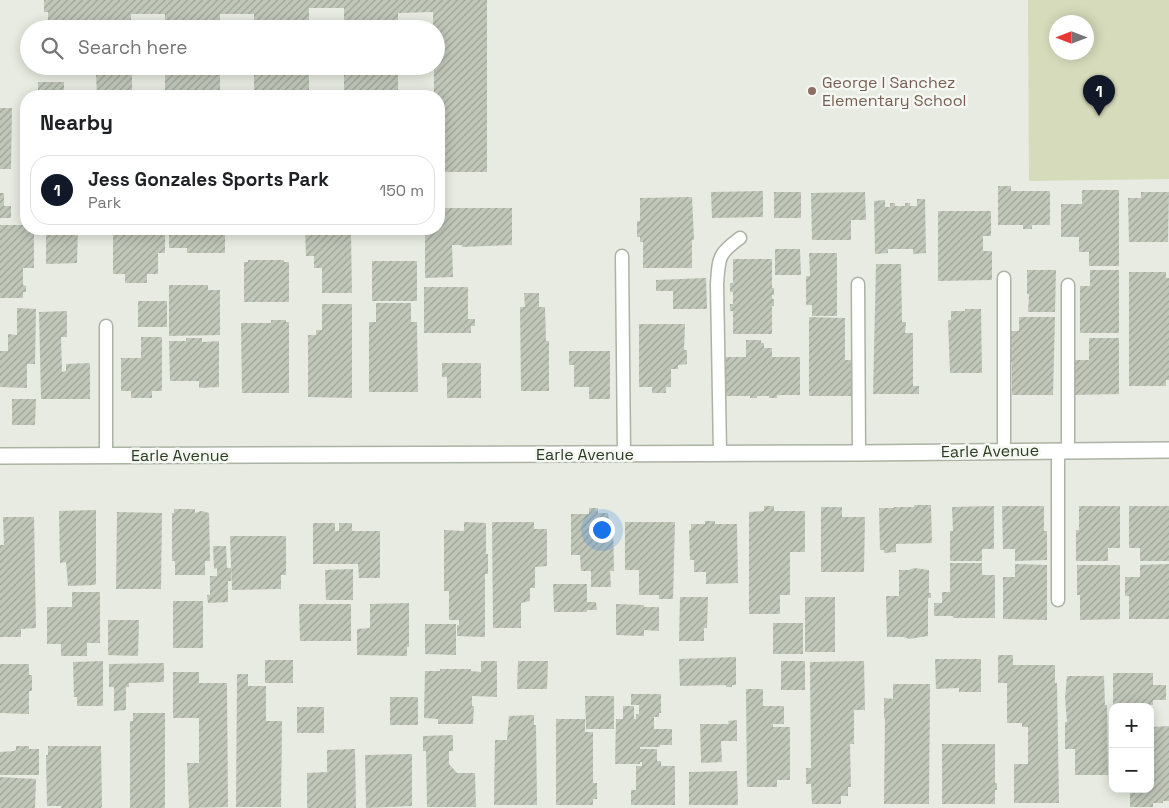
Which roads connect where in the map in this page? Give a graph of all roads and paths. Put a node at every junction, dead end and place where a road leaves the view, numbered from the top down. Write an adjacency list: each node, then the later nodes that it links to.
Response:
1 (740, 238): 10 (lane)
2 (622, 256): 12 (lane)
3 (1004, 278): 9 (lane)
4 (858, 284): 11 (lane)
5 (1068, 285): 7 (lane)
6 (106, 326): 14 (lane)
7 (1063, 450): 8 (street, Earle Avenue); 9 (street, Earle Avenue); 15 (lane)
8 (1169, 450)
9 (1004, 451): 11 (street, Earle Avenue)
10 (720, 453): 11 (street, Earle Avenue); 12 (street, Earle Avenue)
11 (859, 453)
12 (624, 454): 14 (street, Earle Avenue)
13 (0, 456): 14 (street, Earle Avenue)
14 (106, 456)
15 (1058, 600)

